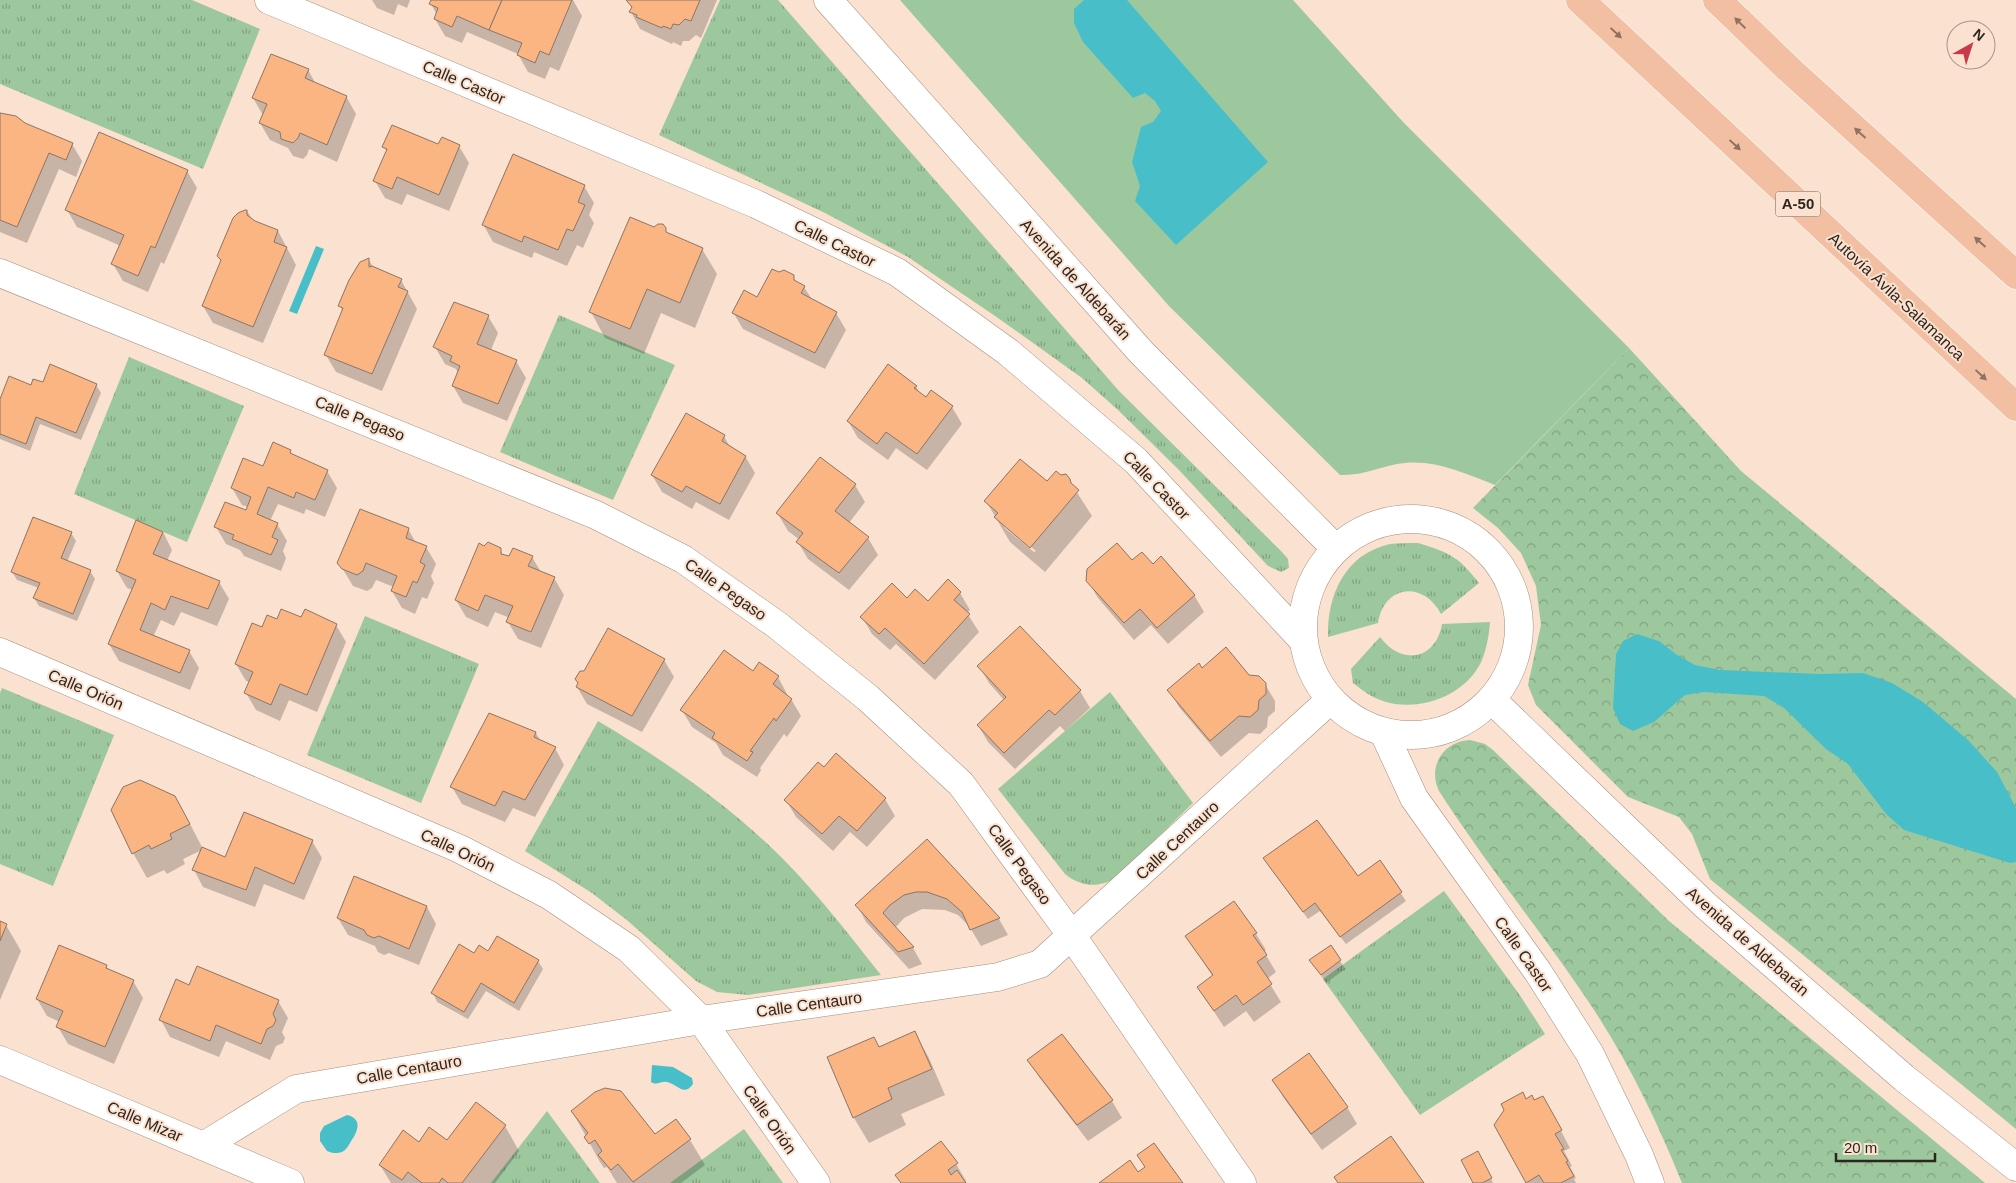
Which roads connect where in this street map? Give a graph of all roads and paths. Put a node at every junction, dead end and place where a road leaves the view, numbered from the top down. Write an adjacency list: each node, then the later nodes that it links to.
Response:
1 (268, 0): 9 (street, Calle Castor)
2 (828, 0): 8 (street, Avenida de Aldebarán)
3 (1580, 0): 7 (highway, Autovía Ávila-Salamanca / A-50, one-way to 7)
4 (1717, 0): 6 (highway, one-way to 4)
5 (0, 273): 14 (street, Calle Pegaso)
6 (2016, 275)
7 (2016, 407)
8 (1334, 547): 9 (street); 12 (street)
9 (1302, 639): 11 (street)
10 (0, 652): 15 (street, Calle Orión)
11 (1330, 700): 13 (street); 14 (street, Calle Centauro)
12 (1492, 700): 13 (street); 18 (street, Avenida de Aldebarán)
13 (1384, 733): 22 (street, Calle Castor)
14 (1072, 936): 15 (street, Calle Centauro); 21 (street, Calle Pegaso)
15 (701, 1020): 17 (street, Calle Centauro); 20 (street, Calle Orión)
16 (0, 1060): 17 (street, Calle Mizar)
17 (205, 1145): 19 (street, Calle Mizar)
18 (2016, 1167)
19 (290, 1183)
20 (816, 1183)
21 (1242, 1183)
22 (1650, 1183)

